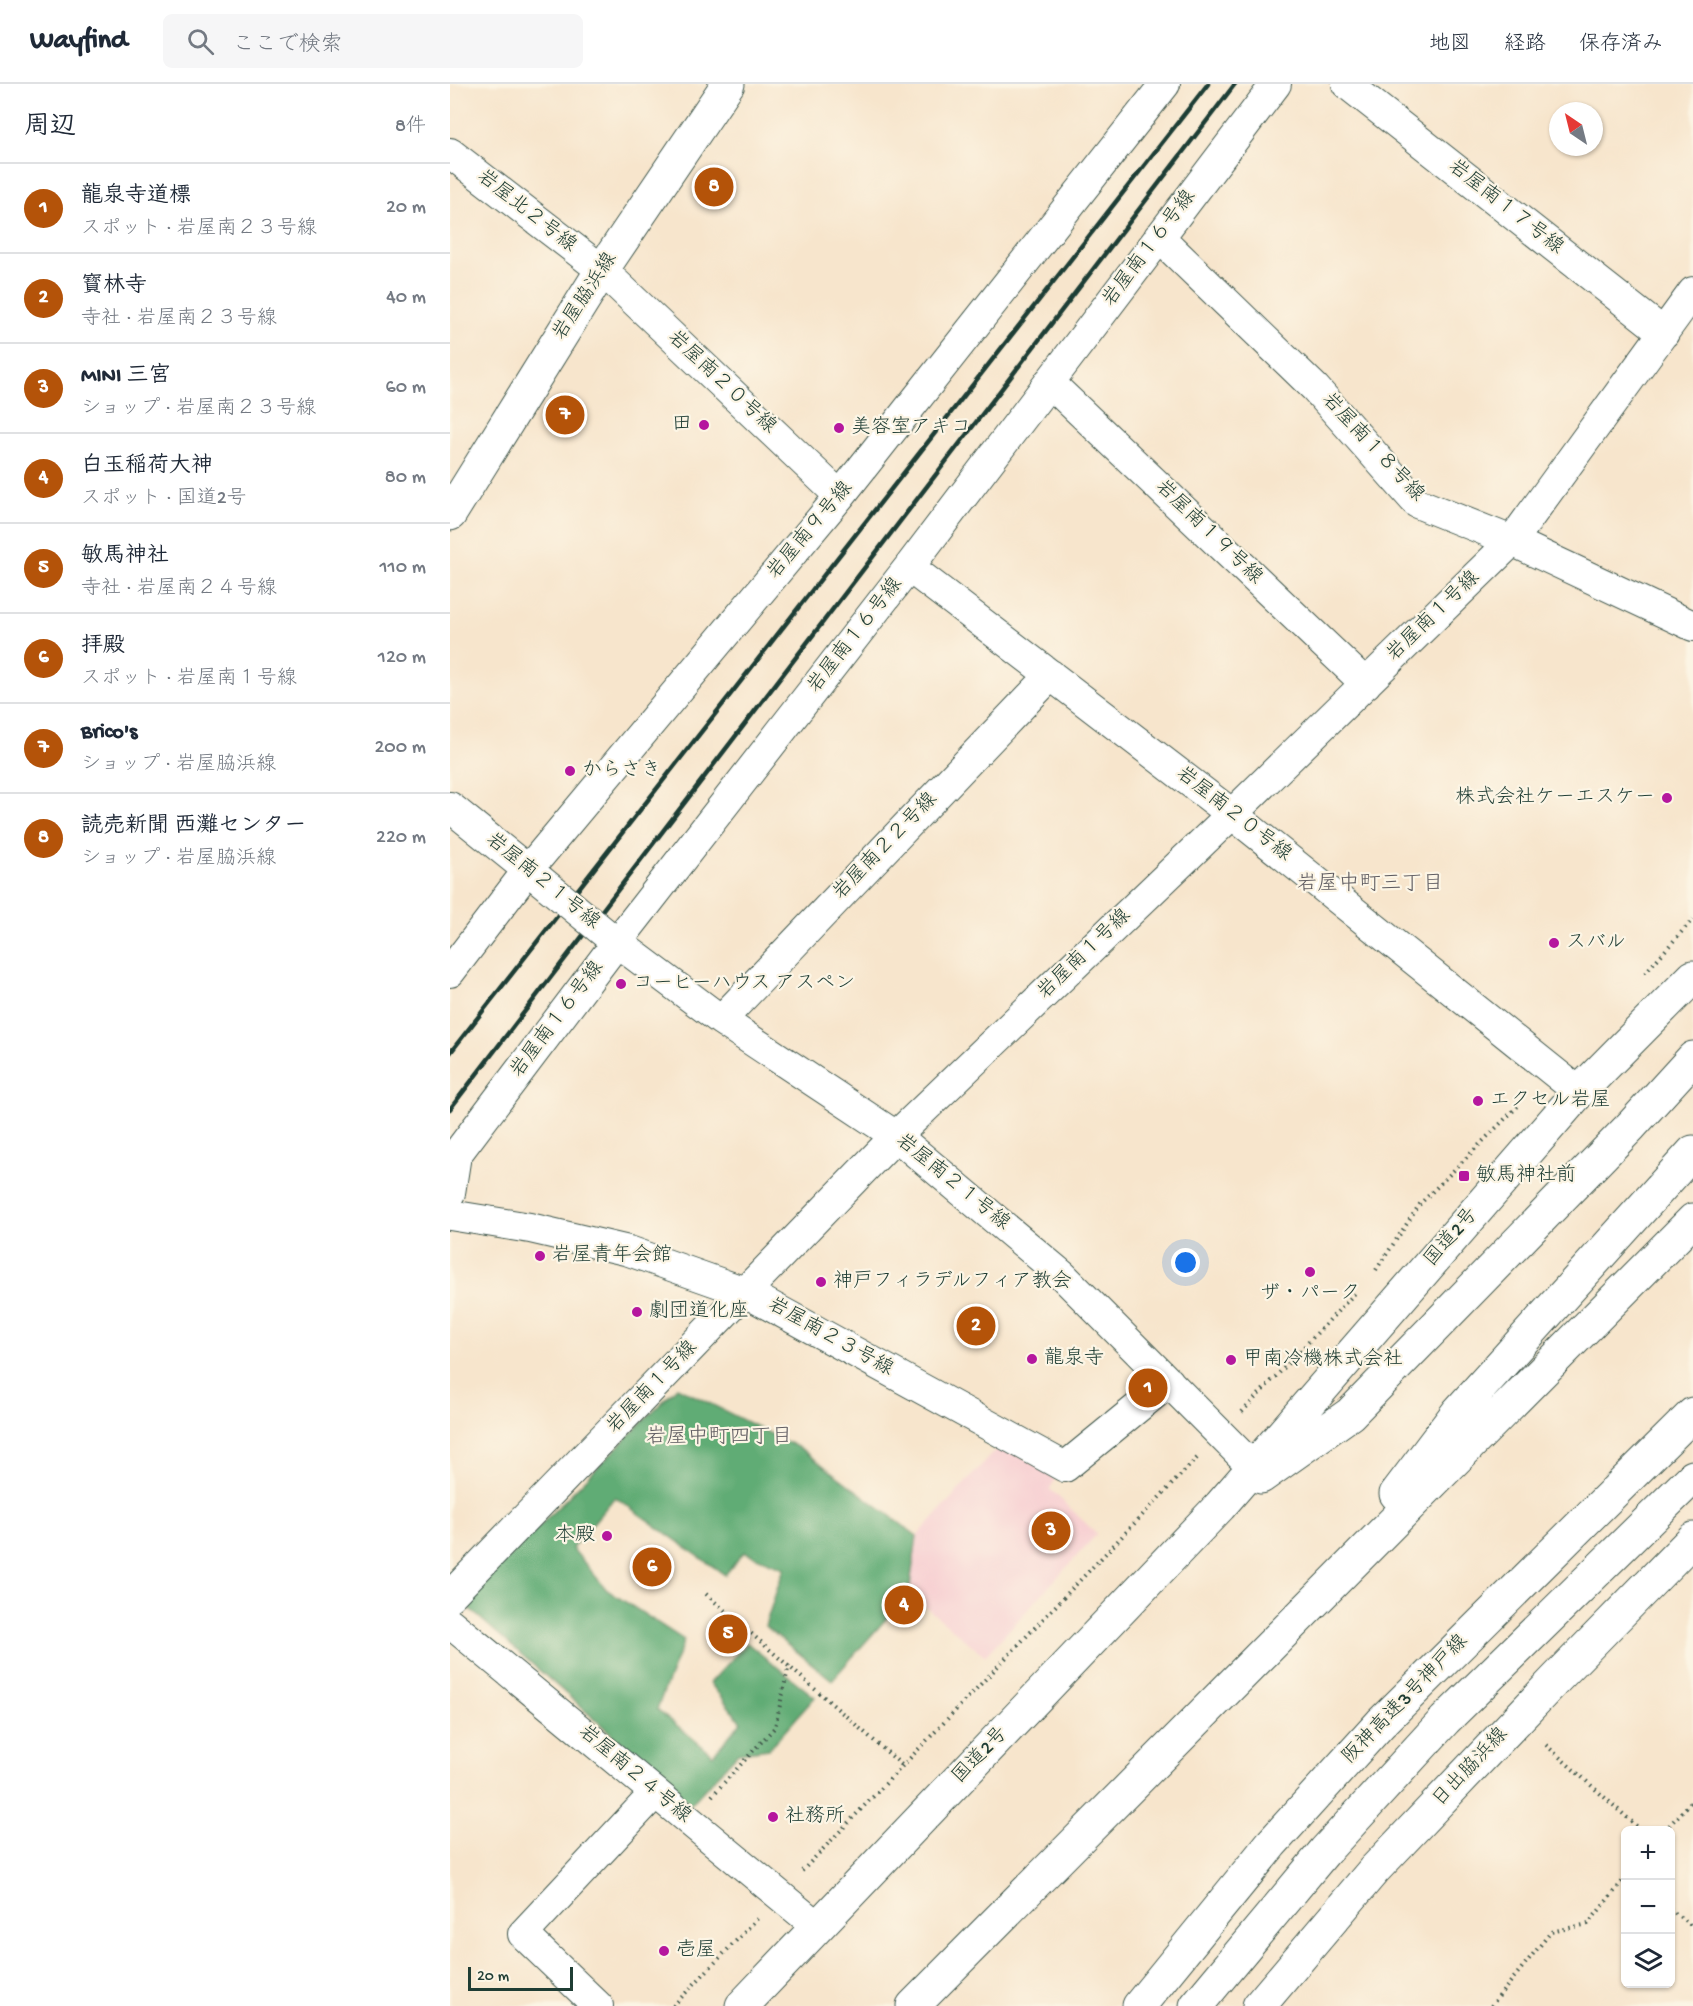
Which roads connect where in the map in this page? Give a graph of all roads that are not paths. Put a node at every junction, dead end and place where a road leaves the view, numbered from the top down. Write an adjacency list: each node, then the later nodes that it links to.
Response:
1 (728, 84): 7 (main road, 岩屋脇浜線)
2 (1165, 84): 11 (street, 岩屋南９号線)
3 (1276, 84): 6 (street, 岩屋南１６号線)
4 (1347, 84): 9 (street, 岩屋南１７号線)
5 (450, 153): 7 (street, 岩屋北２号線)
6 (1159, 237): 10 (street, 岩屋南１６号線); 13 (street, 岩屋南１８号線)
7 (602, 270): 11 (street, 岩屋南２０号線); 12 (main road, 岩屋脇浜線)
8 (1693, 292): 9 (street, 岩屋南１号線)
9 (1664, 333): 13 (street, 岩屋南１号線)
10 (1049, 382): 14 (street, 岩屋南１６号線); 17 (street, 岩屋南１９号線)
11 (840, 496): 20 (street, 岩屋南９号線)
12 (450, 514)
13 (1512, 541): 15 (street, 岩屋南１８号線); 17 (street, 岩屋南１号線)
14 (909, 567): 16 (street, 岩屋南２０号線); 21 (street, 岩屋南１６号線)
15 (1693, 626)
16 (1051, 675): 19 (street, 岩屋南２０号線); 24 (street, 岩屋南２２号線)
17 (1366, 684): 19 (street, 岩屋南１号線)
18 (450, 807): 20 (street, 岩屋南２１号線)
19 (1232, 814): 26 (street, 岩屋南２０号線); 27 (street, 岩屋南１号線)
20 (534, 875): 21 (street, 岩屋南２１号線, bridge); 22 (street, 岩屋南９号線)
21 (611, 938): 24 (street, 岩屋南２１号線); 29 (street, 岩屋南１６号線)
22 (450, 972)
23 (1693, 977): 26 (main road, 国道2号)
24 (721, 1020): 27 (street, 岩屋南２１号線)
25 (1693, 1058): 37 (main road, 国道2号)
26 (1579, 1092): 35 (main road, 国道2号)
27 (896, 1136): 32 (street, 岩屋南１号線); 33 (street, 岩屋南２１号線)
28 (1685, 1160): 40 (main road)
29 (450, 1193)
30 (450, 1215): 32 (street, 岩屋南２３号線)
31 (1693, 1220): 40 (main road)
32 (745, 1293): 33 (street, 岩屋南２３号線); 39 (street, 岩屋南１号線)
33 (1169, 1382): 35 (street, 岩屋南２１号線)
34 (1693, 1414): 47 (main road, 阪神高速3号神戸線)
35 (1253, 1467): 37 (main road, 国道2号)
36 (1693, 1477): 48 (main road)
37 (1220, 1506): 43 (main road, 国道2号)
38 (1693, 1539): 49 (main road, 日出脇浜線)
39 (450, 1596)
40 (1319, 1596): 46 (main road)
41 (450, 1623): 42 (street, 岩屋南２４号線)
42 (655, 1793): 43 (street, 岩屋南２４号線); 44 (street)
43 (818, 1927): 45 (main road, 国道2号)
44 (598, 2006)
45 (742, 2006)
46 (913, 2006)
47 (1139, 2006)
48 (1196, 2006)
49 (1259, 2006)

